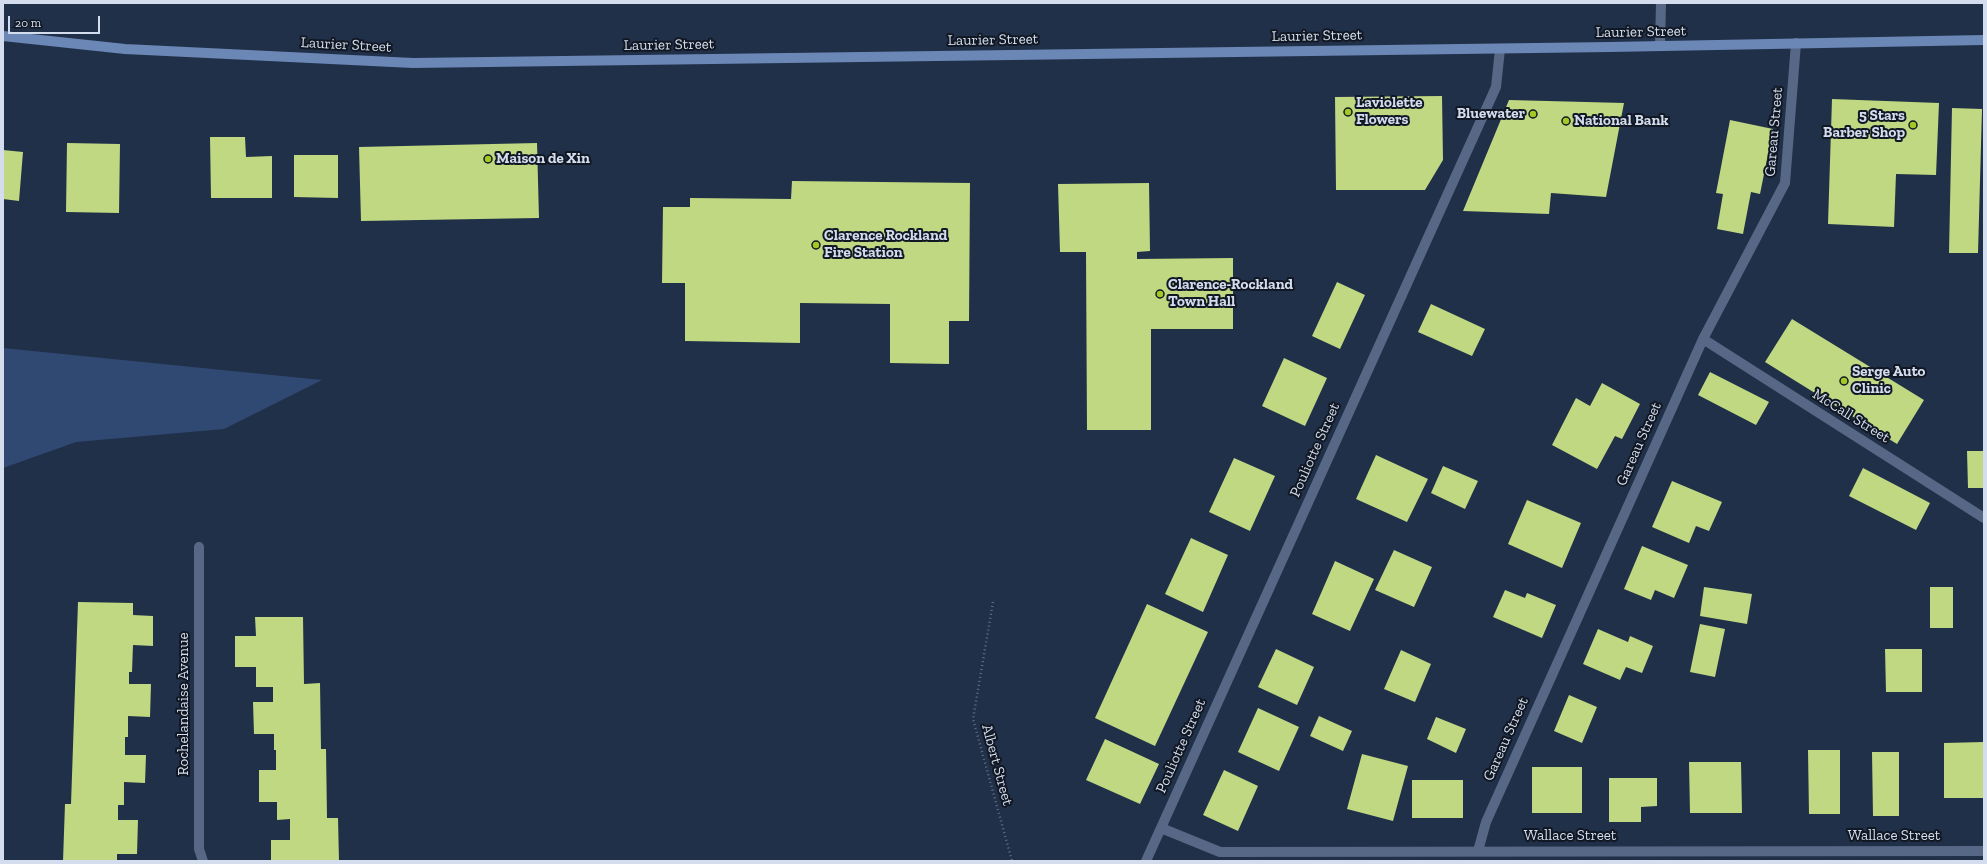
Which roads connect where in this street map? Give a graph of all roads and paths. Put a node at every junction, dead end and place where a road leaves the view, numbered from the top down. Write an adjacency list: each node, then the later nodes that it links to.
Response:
1 (1661, 3): 5 (street)
2 (3, 36): 6 (main road, Laurier Street)
3 (1984, 40): 4 (main road, Laurier Street)
4 (1796, 43): 5 (main road, Laurier Street); 7 (street, Gareau Street)
5 (1660, 46): 6 (main road, Laurier Street)
6 (1500, 49): 11 (street, Pouliotte Street)
7 (1703, 339): 8 (street, McCall Street); 12 (street, Gareau Street)
8 (1984, 518)
9 (199, 547): 14 (street, Rochelandaise Avenue)
10 (993, 602): 15 (path, Albert Street)
11 (1161, 828): 12 (street, Wallace Street); 16 (street, Pouliotte Street)
12 (1478, 851): 13 (street, Wallace Street)
13 (1984, 851)
14 (203, 861)
15 (1012, 861)
16 (1146, 861)

